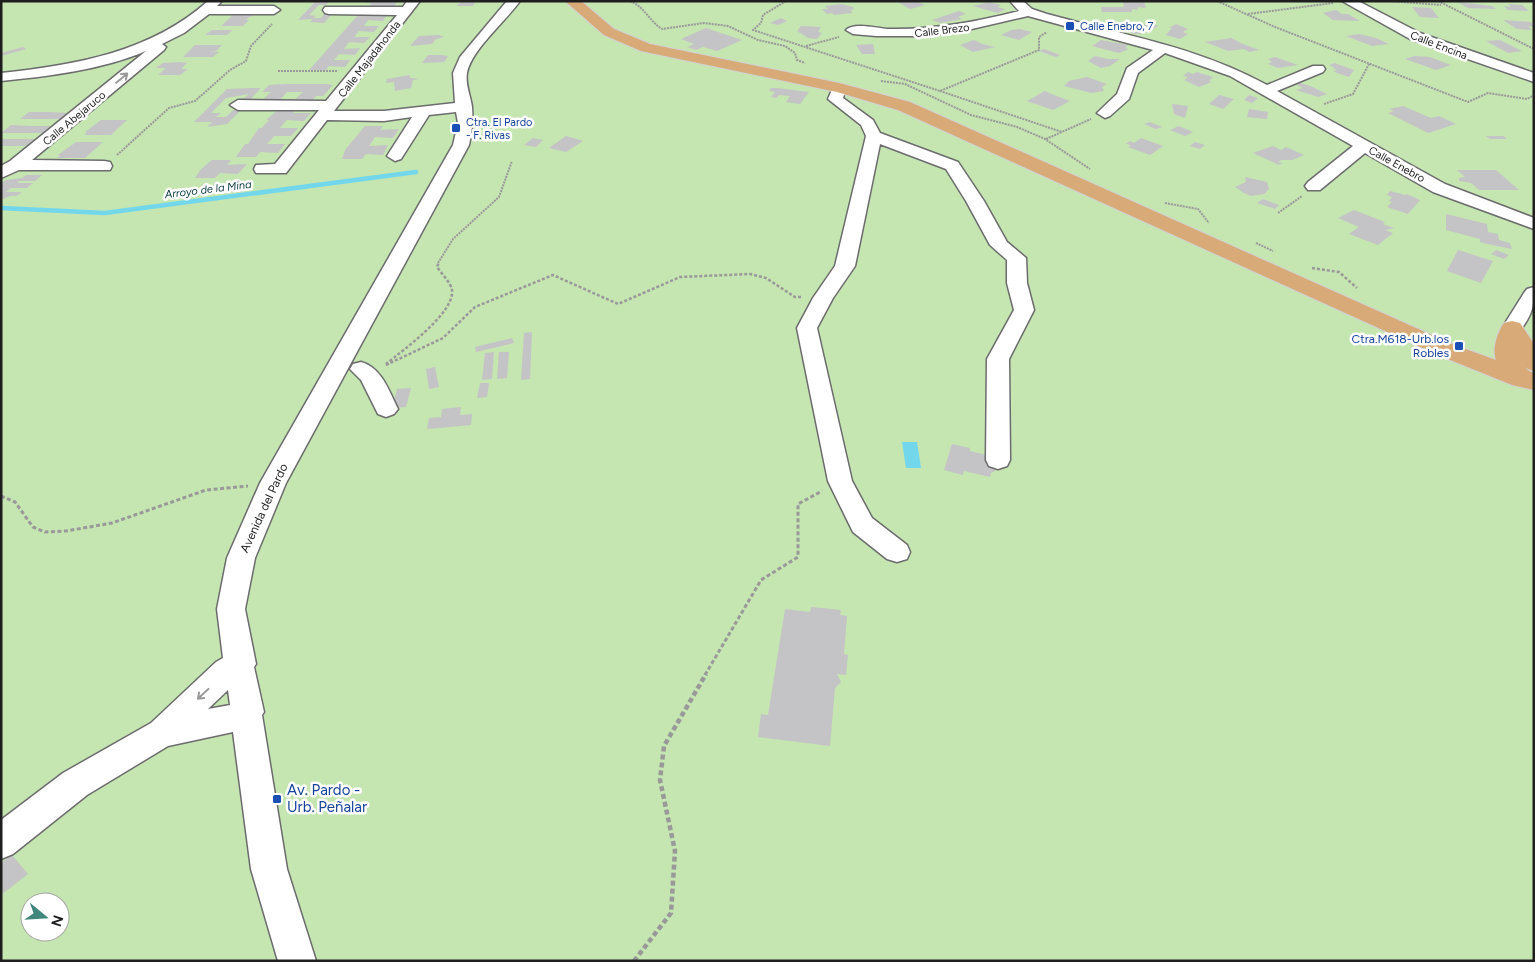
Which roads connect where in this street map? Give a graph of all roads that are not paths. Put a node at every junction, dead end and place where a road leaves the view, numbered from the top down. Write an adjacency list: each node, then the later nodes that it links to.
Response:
1 (572, 1): 15 (main road)
2 (588, 1): 15 (main road)
3 (1016, 1): 10 (street, Calle Enebro)
4 (1348, 1): 19 (street, Calle Encina)
5 (514, 2): 21 (street)
6 (210, 6): 8 (street); 11 (street)
7 (404, 6): 9 (street); 24 (street, Calle Majadahonda)
8 (274, 10)
9 (329, 10)
10 (1028, 12): 12 (street, Calle Brezo); 13 (street, Calle Enebro)
11 (180, 29): 14 (street); 16 (street, Calle Abejaruco)
12 (853, 30)
13 (1165, 47): 22 (street, Calle Enebro); 26 (street)
14 (122, 54): 16 (street); 18 (street)
15 (669, 54): 20 (main road)
16 (145, 59): 31 (street, Calle Abejaruco, one-way to 16)
17 (1318, 69): 22 (street)
18 (1, 77)
19 (1534, 78)
20 (839, 88): 28 (street); 39 (main road)
21 (460, 89): 25 (street); 27 (street)
22 (1267, 90): 29 (street, Calle Enebro)
23 (238, 105): 24 (street)
24 (328, 111): 25 (street); 33 (street, Calle Majadahonda)
25 (428, 111): 27 (street); 30 (street)
26 (1105, 113)
27 (466, 115): 46 (street, Avenida del Pardo)
28 (874, 136): 44 (street); 45 (street)
29 (1364, 146): 35 (street); 36 (street, Calle Enebro)
30 (395, 156)
31 (16, 165): 32 (street); 34 (street, Calle Abejaruco)
32 (104, 166)
33 (262, 169)
34 (1, 173)
35 (1314, 186)
36 (1534, 224)
37 (1534, 293): 38 (street)
38 (1512, 328): 40 (main road); 42 (main road)
39 (1446, 350): 40 (main road); 42 (main road)
40 (1505, 352): 42 (main road)
41 (361, 369): 43 (street)
42 (1530, 372)
43 (386, 409)
44 (998, 460)
45 (897, 552)
46 (241, 664): 47 (street, Avenida del Pardo); 48 (street, one-way to 48)
47 (248, 712): 48 (street); 50 (street, Avenida del Pardo)
48 (162, 733): 49 (street)
49 (1, 842)
50 (297, 961)

